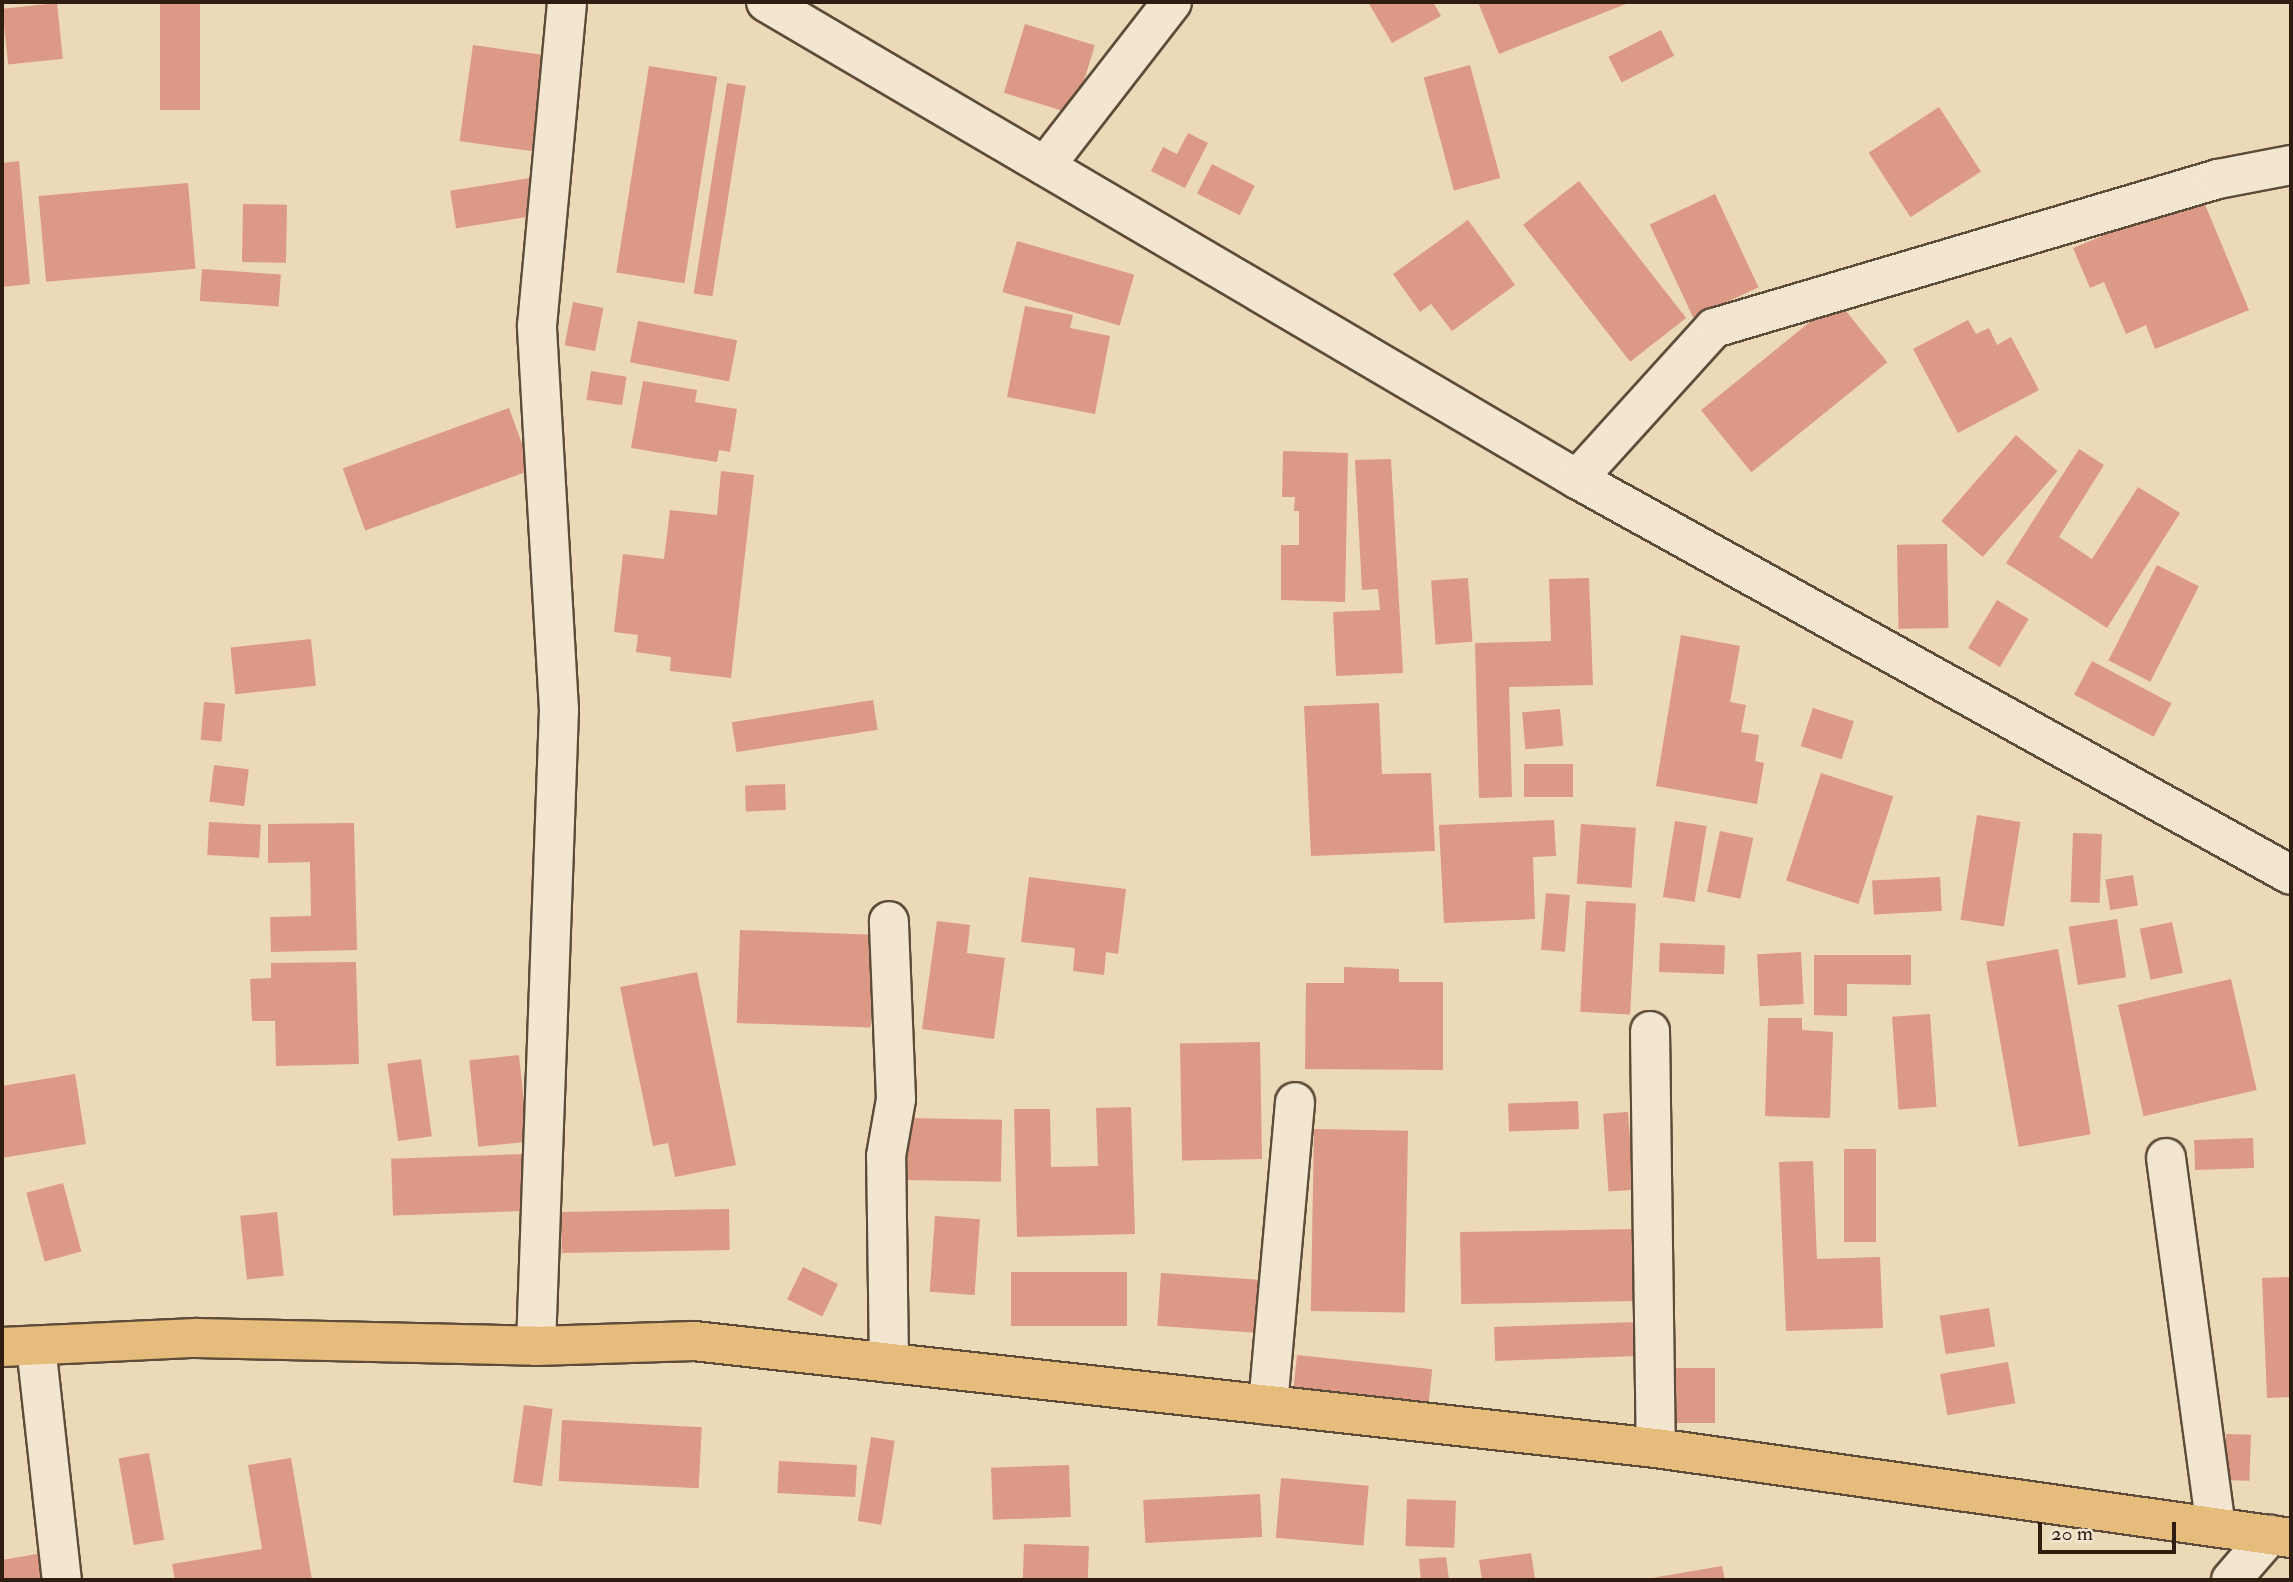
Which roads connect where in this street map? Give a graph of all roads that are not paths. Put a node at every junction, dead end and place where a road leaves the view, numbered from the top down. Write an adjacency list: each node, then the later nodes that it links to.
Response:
1 (567, 2): 12 (street)
2 (766, 2): 5 (street)
3 (1172, 2): 5 (street)
4 (2291, 165): 6 (street)
5 (1045, 166): 6 (street)
6 (1577, 479): 7 (street)
7 (2291, 875)
8 (890, 920): 14 (street)
9 (1650, 1031): 16 (street)
10 (1295, 1102): 15 (street)
11 (2166, 1158): 17 (street)
12 (536, 1346): 13 (main road); 14 (main road)
13 (19, 1347): 19 (street)
14 (890, 1363): 15 (main road)
15 (1268, 1405): 16 (main road)
16 (1656, 1448): 17 (main road)
17 (2216, 1527): 18 (main road)
18 (2281, 1536): 20 (street)
19 (62, 1580)
20 (2231, 1580)

